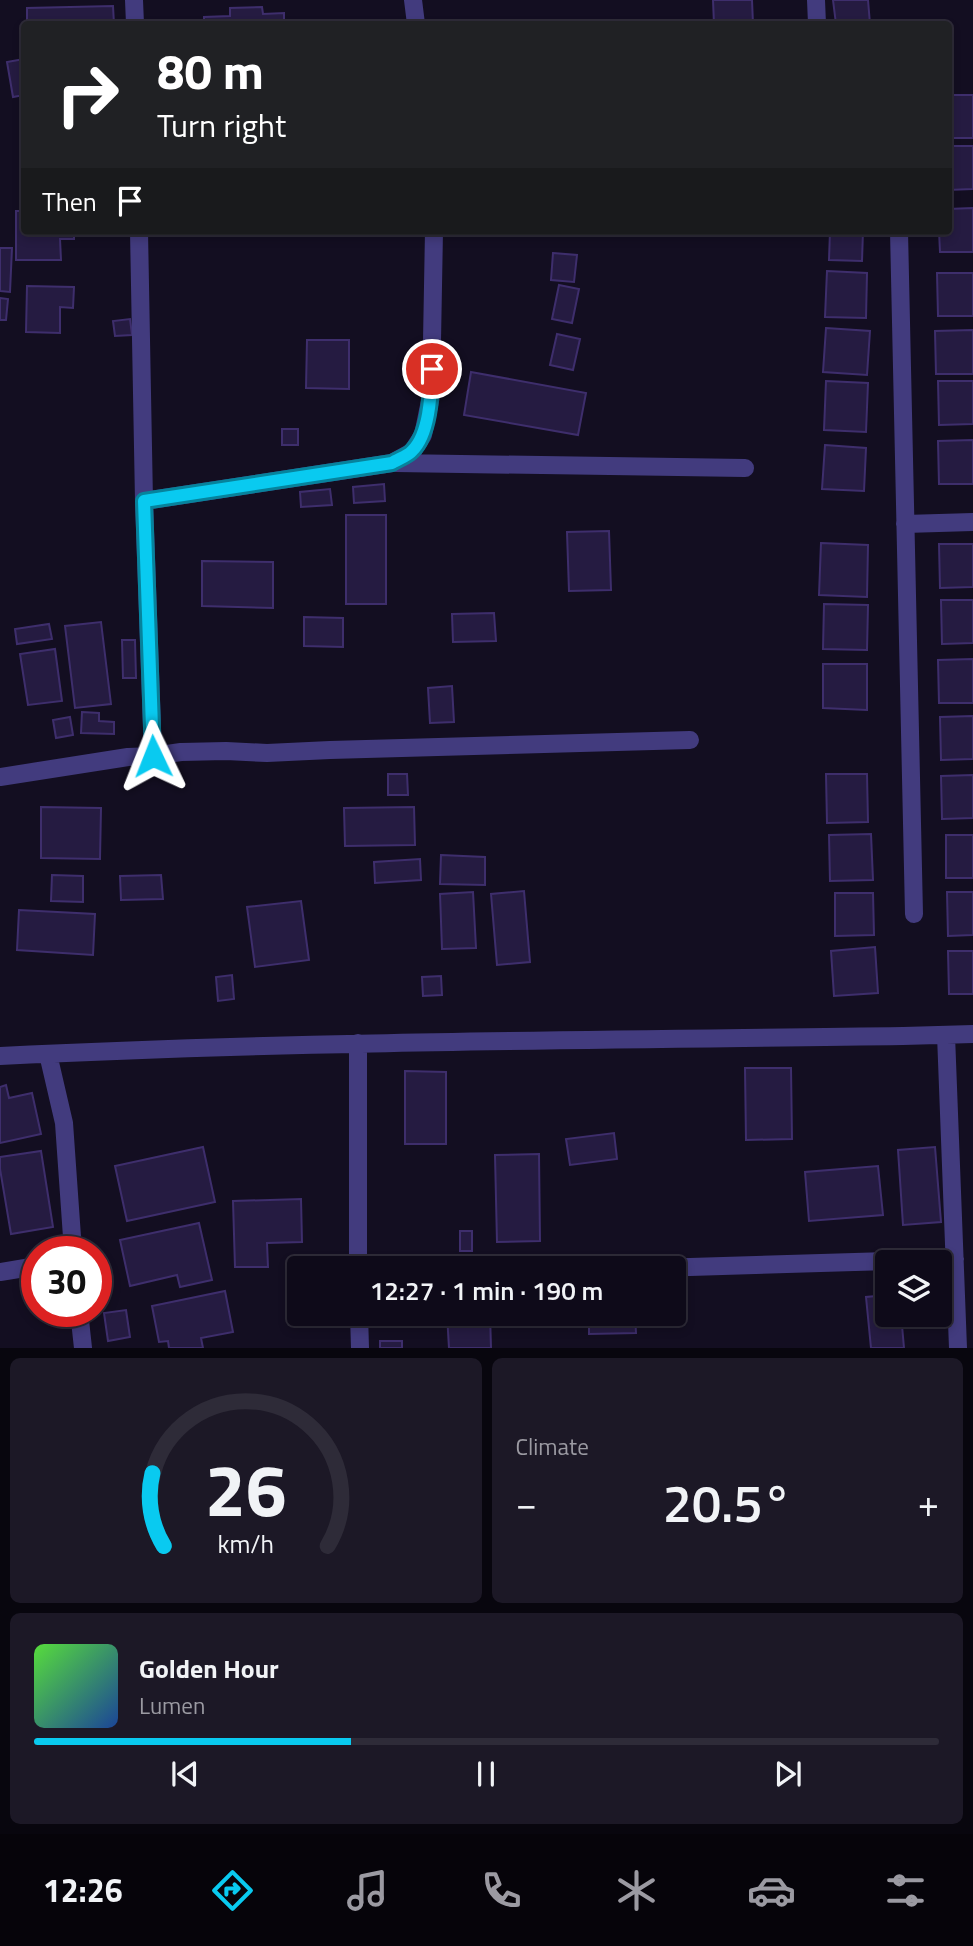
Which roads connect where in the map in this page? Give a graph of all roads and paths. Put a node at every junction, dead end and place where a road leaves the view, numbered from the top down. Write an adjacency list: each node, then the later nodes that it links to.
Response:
1 (134, 0): 4 (street)
2 (414, 0): 5 (street)
3 (817, 0): 6 (street)
4 (135, 21)
5 (416, 21)
6 (817, 21)
7 (139, 235): 12 (street)
8 (434, 235): 10 (street)
9 (899, 235): 14 (street)
10 (392, 463): 11 (street); 12 (street)
11 (745, 468)
12 (144, 501): 16 (street)
13 (973, 522): 14 (street)
14 (905, 524): 18 (street)
15 (690, 740): 16 (street)
16 (153, 756): 17 (street)
17 (0, 777)
18 (914, 914)
19 (973, 1034): 20 (street)
20 (946, 1035): 21 (street); 26 (street)
21 (358, 1043): 22 (street); 25 (street)
22 (48, 1054): 23 (street); 24 (street)
23 (0, 1056)
24 (73, 1236)
25 (358, 1256)
26 (955, 1259): 27 (street); 34 (street)
27 (686, 1267)
28 (21, 1269): 29 (street)
29 (0, 1272)
30 (359, 1326): 33 (street)
31 (81, 1327): 32 (street)
32 (83, 1348)
33 (360, 1348)
34 (958, 1348)

